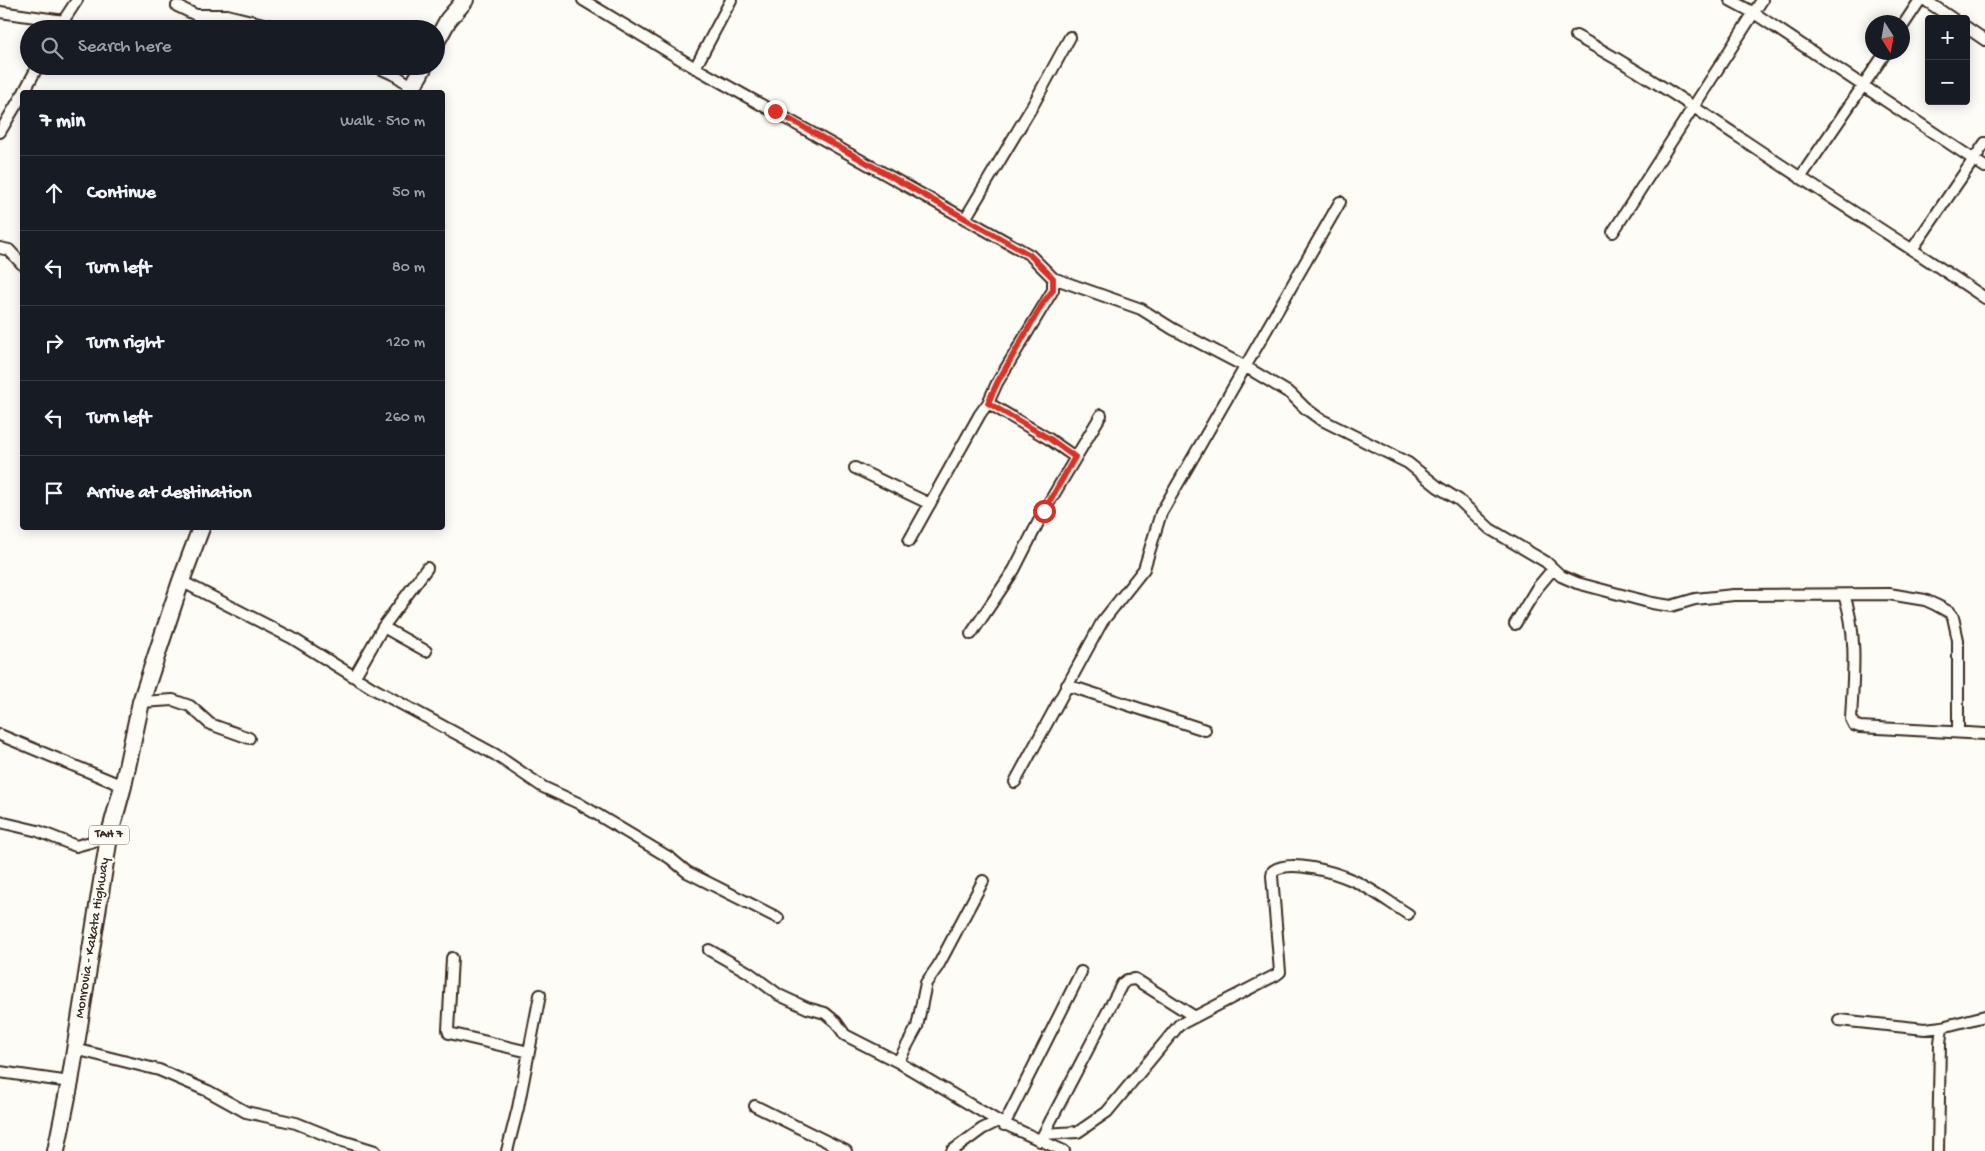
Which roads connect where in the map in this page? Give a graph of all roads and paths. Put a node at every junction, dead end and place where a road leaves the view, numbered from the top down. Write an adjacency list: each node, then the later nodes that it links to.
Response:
1 (77, 0): 15 (street)
2 (465, 0): 17 (highway)
3 (582, 0): 23 (street)
4 (731, 0): 23 (street)
5 (1730, 0): 11 (street)
6 (1762, 0): 11 (street)
7 (1920, 0): 12 (street)
8 (1925, 0): 13 (street)
9 (177, 6): 16 (street)
10 (0, 12): 14 (street)
11 (1754, 13): 27 (street); 31 (street)
12 (1910, 15)
13 (1947, 15)
14 (38, 20)
15 (64, 20)
16 (247, 20)
17 (445, 26)
18 (1970, 30): 21 (street)
19 (1576, 36): 31 (street)
20 (1070, 37): 38 (street)
21 (1985, 40)
22 (1881, 60): 27 (street)
23 (695, 68): 38 (street)
24 (33, 75): 28 (street)
25 (395, 75): 29 (street)
26 (419, 75): 29 (highway)
27 (1863, 87): 34 (street); 36 (street)
28 (25, 90)
29 (411, 90)
30 (20, 99): 32 (street)
31 (1693, 107): 36 (street); 39 (street)
32 (0, 132)
33 (1985, 143): 34 (street)
34 (1974, 160): 35 (street); 41 (street)
35 (1985, 167)
36 (1800, 178): 41 (street)
37 (1340, 202): 45 (street)
38 (965, 219): 43 (street)
39 (1613, 232)
40 (0, 248): 42 (street)
41 (1913, 248): 44 (street)
42 (20, 262)
43 (1053, 278): 45 (street); 46 (street)
44 (1985, 298)
45 (1246, 367): 54 (street); 62 (street)
46 (988, 403): 48 (street); 50 (street)
47 (1101, 415): 48 (street)
48 (1075, 457): 59 (street)
49 (855, 468): 50 (street)
50 (930, 504): 52 (street)
51 (200, 530): 55 (highway, Monrovia - Kakata Highway / TAH 7)
52 (910, 541)
53 (427, 568): 58 (street)
54 (1553, 568): 56 (street); 57 (street)
55 (180, 581): 61 (street); 63 (highway, Monrovia - Kakata Highway / TAH 7)
56 (1844, 595): 65 (street); 65 (street)
57 (1515, 624)
58 (383, 627): 60 (street); 61 (street)
59 (971, 634)
60 (426, 650)
61 (355, 676): 75 (street)
62 (1067, 685): 64 (street); 69 (street)
63 (142, 702): 68 (street); 70 (highway, Monrovia - Kakata Highway / TAH 7)
64 (1205, 730)
65 (1958, 732): 66 (street)
66 (1985, 734)
67 (0, 735): 70 (street)
68 (248, 738)
69 (1015, 782)
70 (123, 786): 72 (highway, Monrovia - Kakata Highway / TAH 7)
71 (0, 822): 72 (street)
72 (108, 838): 84 (highway, Monrovia - Kakata Highway / TAH 7)
73 (983, 881): 86 (street)
74 (1408, 914): 80 (street)
75 (778, 918)
76 (709, 950): 86 (street)
77 (452, 958): 85 (street)
78 (1081, 972): 90 (street)
79 (540, 995): 85 (street)
80 (1194, 1016): 91 (street); 91 (street)
81 (1985, 1016): 83 (street)
82 (1839, 1020): 83 (street)
83 (1942, 1028): 98 (street)
84 (75, 1049): 88 (highway, Monrovia - Kakata Highway / TAH 7); 93 (street)
85 (529, 1052): 94 (street)
86 (898, 1062): 90 (street)
87 (0, 1072): 88 (street)
88 (70, 1082): 92 (highway, Monrovia - Kakata Highway / TAH 7)
89 (754, 1106): 95 (street)
90 (1001, 1123): 91 (street); 96 (street)
91 (1042, 1137): 97 (street)
92 (56, 1151)
93 (375, 1151)
94 (507, 1151)
95 (846, 1151)
96 (952, 1151)
97 (1064, 1151)
98 (1938, 1151)

